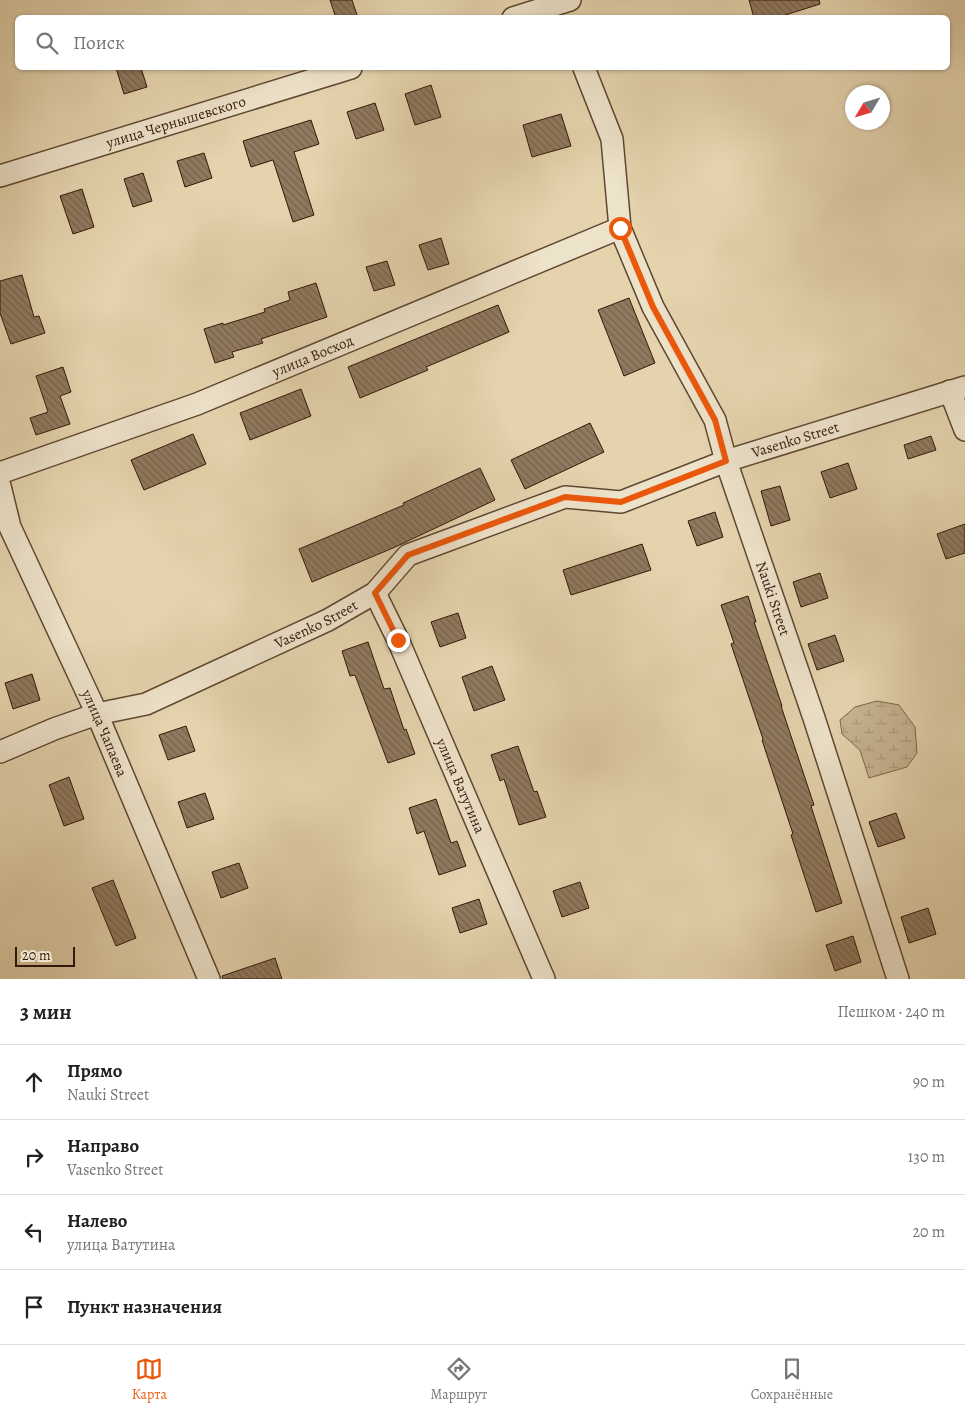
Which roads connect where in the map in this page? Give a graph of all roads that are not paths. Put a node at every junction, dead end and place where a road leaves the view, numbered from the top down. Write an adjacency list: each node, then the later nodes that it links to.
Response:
1 (563, 5): 2 (street)
2 (525, 15)
3 (344, 70): 5 (street, улица Чернышевского)
4 (585, 70): 6 (street, Nauki Street)
5 (0, 176)
6 (620, 228): 9 (street, Nauki Street); 10 (street, улица Восход)
7 (957, 389): 8 (street); 9 (street, Vasenko Street)
8 (965, 430)
9 (726, 461): 12 (street, Vasenko Street); 17 (street, Nauki Street)
10 (0, 473)
11 (0, 486): 13 (street, улица Чапаева)
12 (375, 593): 13 (street, Vasenko Street); 16 (street, улица Ватутина)
13 (97, 714): 14 (street, Vasenko Street); 15 (street, улица Чапаева)
14 (0, 752)
15 (209, 979)
16 (544, 979)
17 (898, 979)

